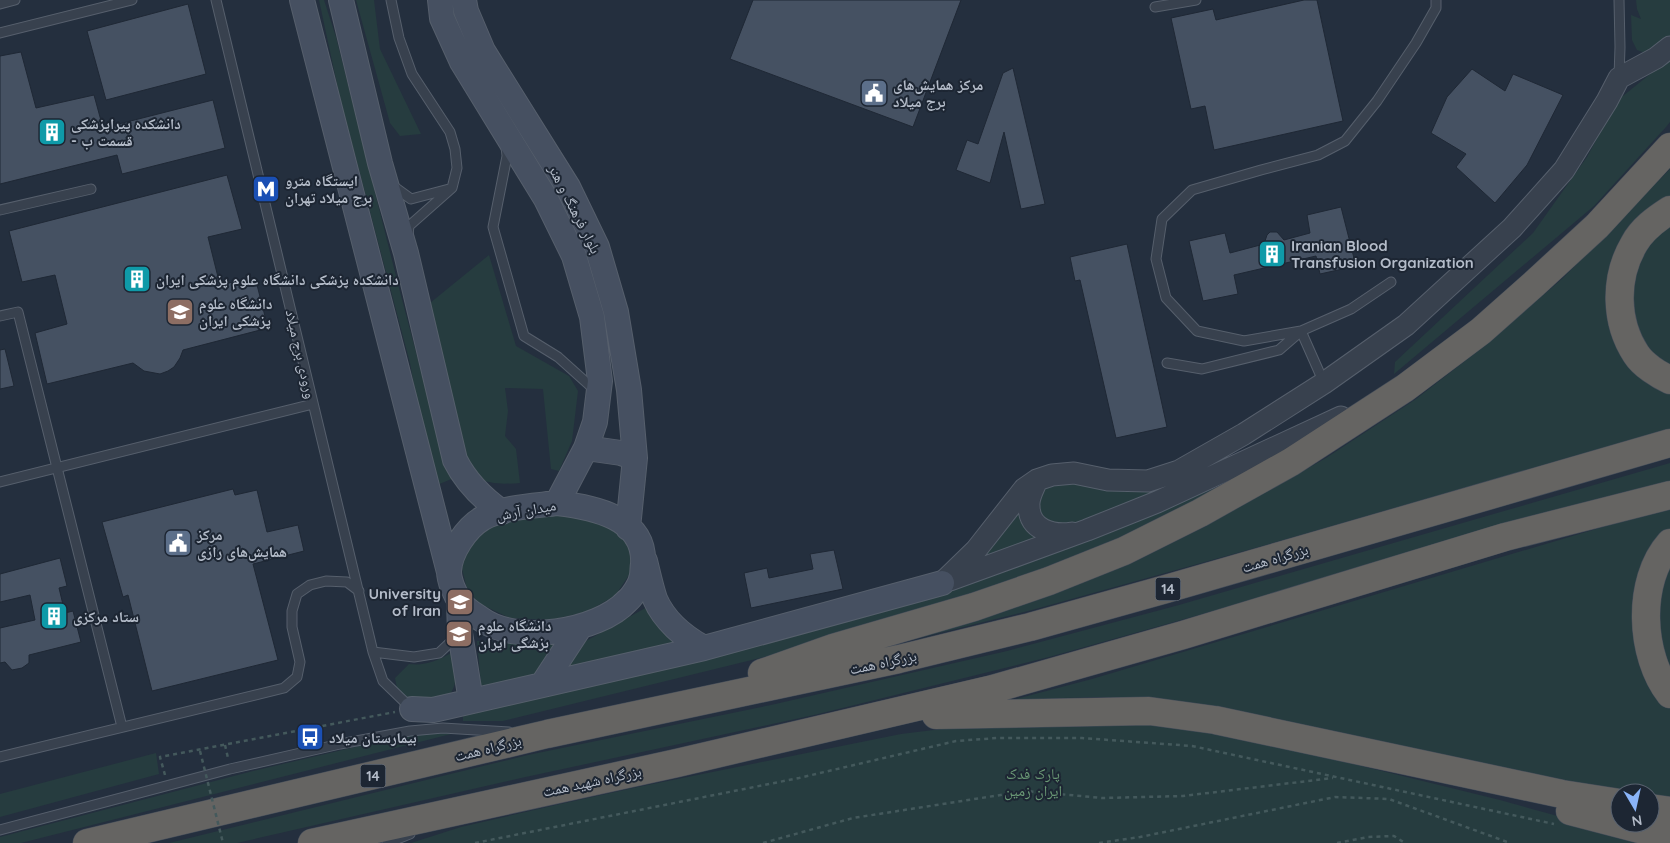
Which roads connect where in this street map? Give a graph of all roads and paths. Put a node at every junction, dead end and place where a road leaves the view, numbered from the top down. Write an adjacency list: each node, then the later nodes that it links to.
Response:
1 (15, 0): 12 (lane)
2 (132, 0): 14 (lane)
3 (216, 0): 34 (lane, ورودی برج میلاد)
4 (302, 0): 48 (main road)
5 (341, 0): 19 (main road)
6 (391, 0): 20 (lane)
7 (440, 0): 17 (main road, بلوار فرهنگ و هنر)
8 (464, 0): 33 (main road, بلوار فرهنگ و هنر)
9 (1196, 0): 13 (lane)
10 (1436, 0): 27 (lane)
11 (1619, 0): 16 (lane)
12 (0, 4)
13 (1155, 7)
14 (0, 32)
15 (1670, 47): 16 (street)
16 (1619, 78): 30 (street)
17 (503, 130): 31 (main road, بلوار فرهنگ و هنر); 31 (lane)
18 (1670, 147): 32 (highway)
19 (380, 163): 20 (lane); 24 (main road)
20 (452, 188): 24 (lane)
21 (91, 189): 22 (lane)
22 (0, 210)
23 (1670, 210): 29 (highway)
24 (406, 253): 43 (main road)
25 (1391, 282): 27 (lane)
26 (0, 316): 38 (lane)
27 (1301, 330): 28 (lane); 30 (lane)
28 (1167, 363)
29 (1670, 380)
30 (1324, 383): 39 (street)
31 (599, 387): 33 (main road); 36 (main road, بلوار فرهنگ و هنر)
32 (1405, 388): 45 (street); 60 (highway)
33 (629, 390): 37 (main road, بلوار فرهنگ و هنر)
34 (313, 404): 38 (lane); 50 (lane, ورودی برج میلاد)
35 (1670, 443): 60 (highway, بزرگراه همت / 14)
36 (586, 448): 37 (main road); 42 (main road, بلوار فرهنگ و هنر)
37 (634, 458): 44 (main road, بلوار فرهنگ و هنر)
38 (56, 468): 40 (lane); 62 (lane)
39 (1037, 480): 45 (street); 49 (street)
40 (0, 482)
41 (1670, 495): 61 (highway)
42 (557, 503): 43 (main road, میدان آرش); 44 (main road, میدان آرش)
43 (502, 512): 48 (main road, میدان آرش)
44 (628, 528): 47 (main road, میدان آرش)
45 (1087, 530): 49 (street)
46 (1670, 543): 57 (highway)
47 (643, 554): 52 (main road); 54 (main road, میدان آرش)
48 (449, 572): 51 (main road)
49 (942, 583): 54 (main road)
50 (359, 591): 55 (lane, ورودی برج میلاد); 62 (lane)
51 (459, 601): 52 (main road); 53 (main road)
52 (580, 627): 56 (main road)
53 (460, 634): 55 (lane); 58 (main road)
54 (704, 648): 56 (main road)
55 (373, 652): 59 (lane, ورودی برج میلاد)
56 (542, 685): 58 (main road)
57 (1670, 694)
58 (471, 701): 59 (main road)
59 (412, 709): 64 (path)
60 (659, 709): 63 (highway, بزرگراه همت / 14)
61 (872, 717): 65 (highway); 70 (highway, بزرگراه شهید همت)
62 (122, 727): 66 (lane)
63 (546, 734): 68 (lane); 74 (highway, بزرگراه همت / 14)
64 (200, 751): 68 (path); 75 (path, bridge)
65 (1359, 752): 69 (highway); 73 (highway)
66 (0, 757)
67 (1337, 778): 71 (path); 78 (path); 79 (path)
68 (167, 786): 72 (lane)
69 (1610, 802)
70 (472, 808): 76 (highway, بزرگراه شهید همت); 77 (lane)
71 (1562, 826)
72 (0, 830)
73 (1670, 837)
74 (87, 843)
75 (223, 843)
76 (312, 843)
77 (387, 843)
78 (475, 843)
79 (763, 843)
80 (1099, 843): 83 (path)
81 (1337, 843): 82 (path)
82 (1405, 843)
83 (1510, 843)

